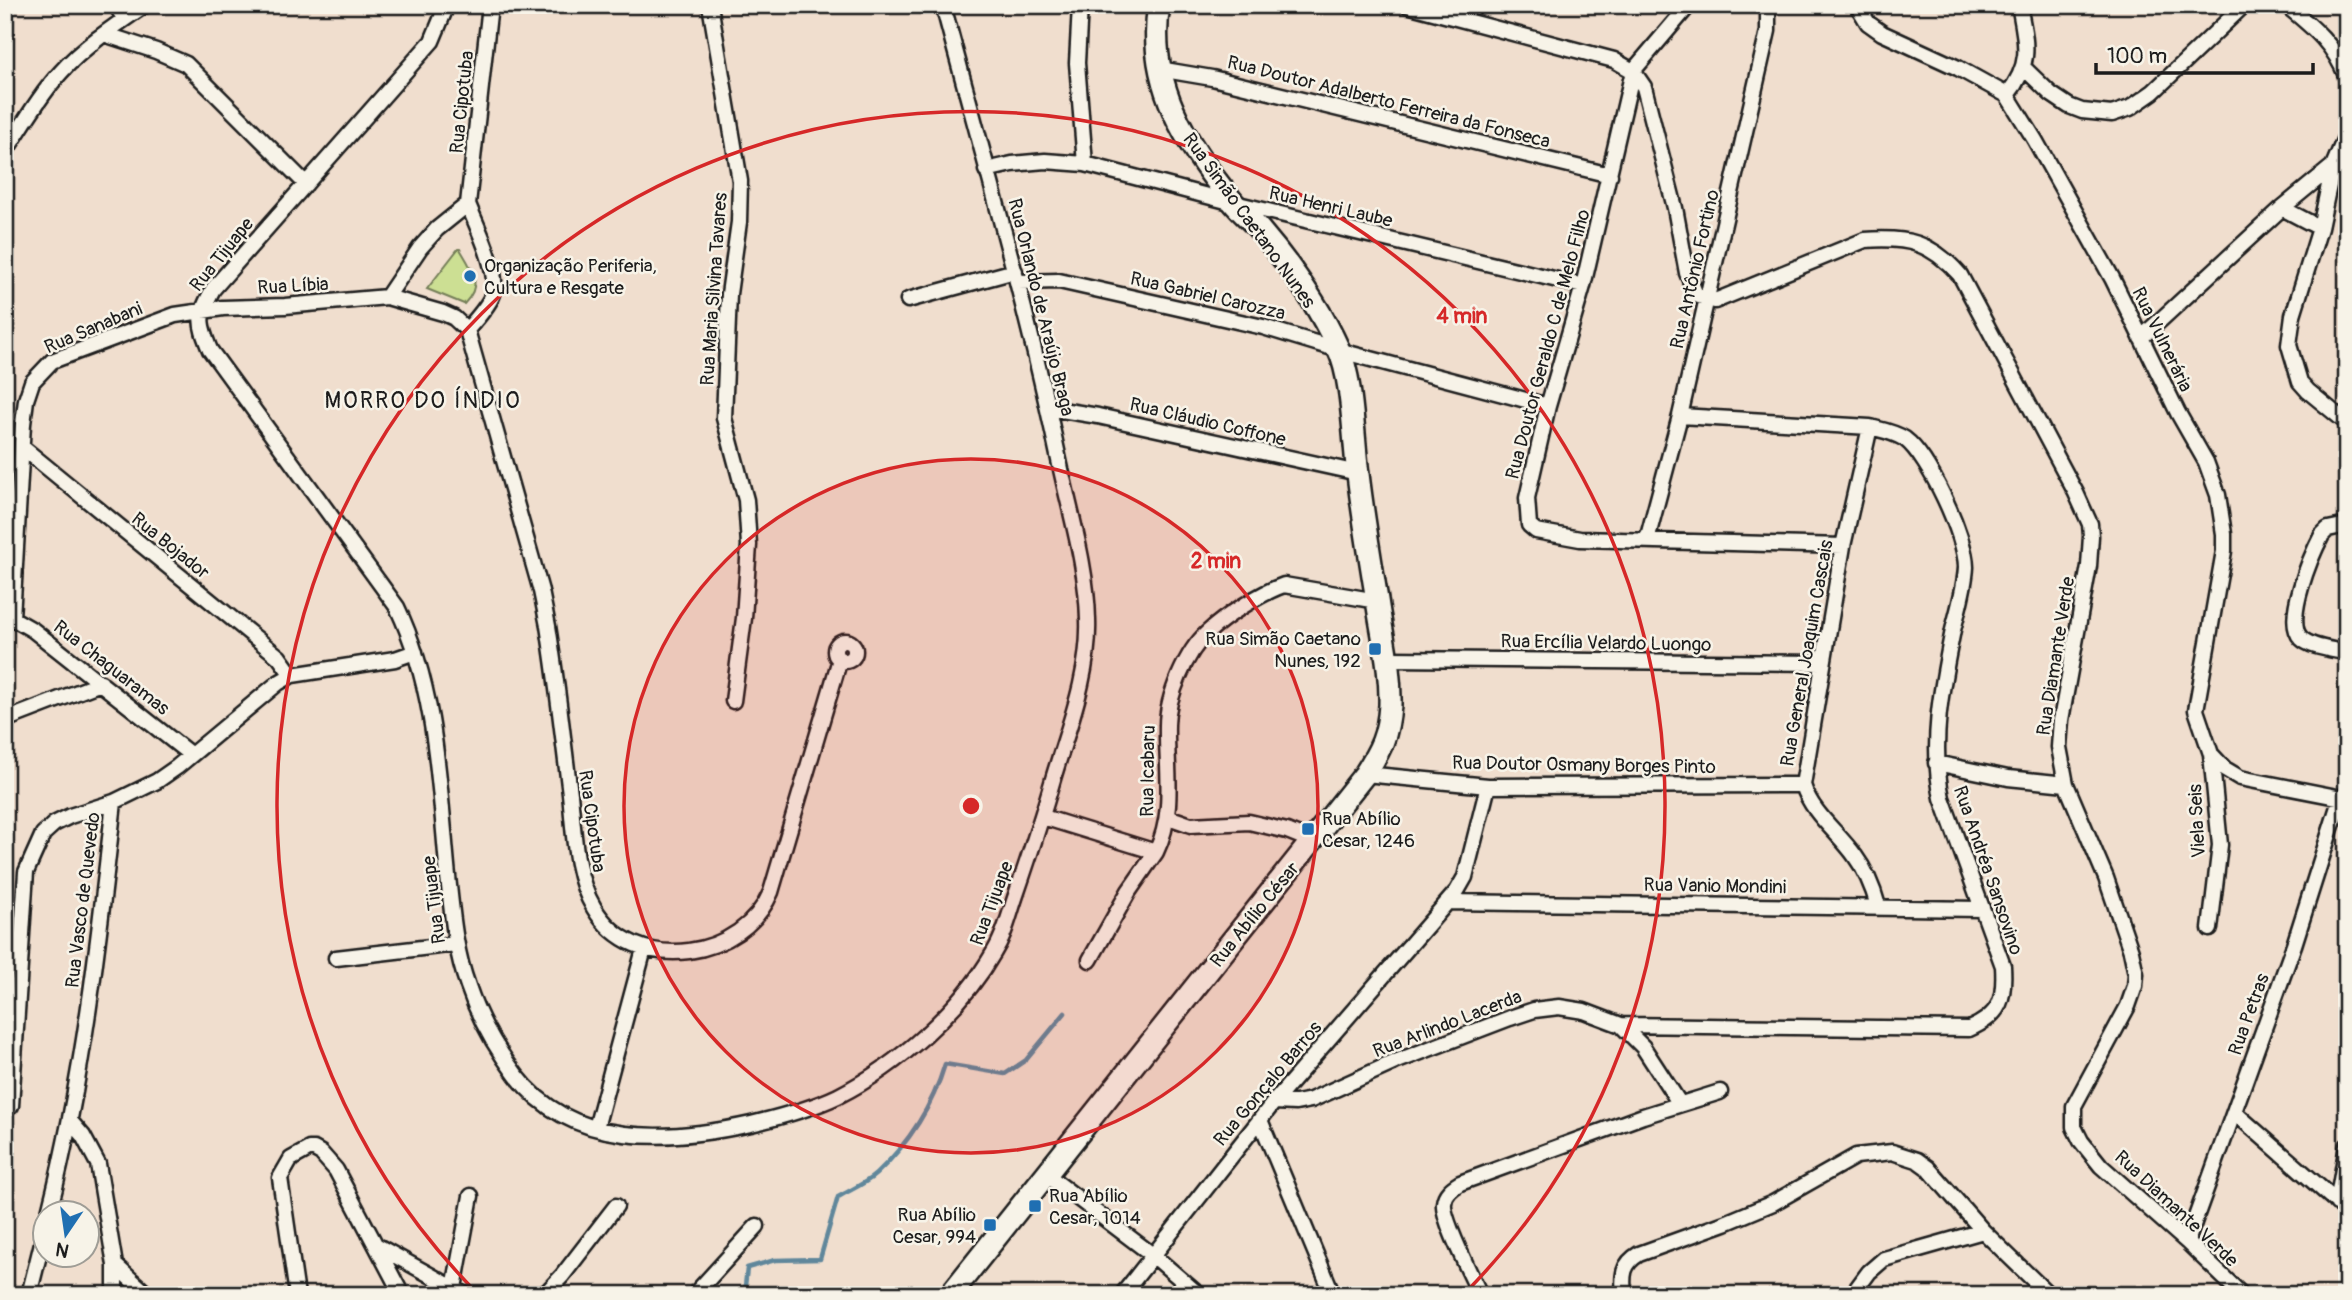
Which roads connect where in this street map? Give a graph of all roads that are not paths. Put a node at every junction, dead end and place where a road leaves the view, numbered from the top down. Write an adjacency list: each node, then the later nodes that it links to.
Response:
1 (116, 5): 16 (street)
2 (145, 5): 16 (street)
3 (447, 5): 29 (street, Rua Tijuape)
4 (490, 5): 31 (street, Rua Cipotuba)
5 (710, 5): 63 (street, Rua Maria Silvina Tavares)
6 (943, 5): 27 (street, Rua Orlando de Araújo Braga)
7 (1080, 5): 25 (street)
8 (1159, 5): 19 (main road, Rua Simão Caetano Nunes)
9 (1407, 5): 20 (street)
10 (1689, 5): 20 (street, Rua Doutor Geraldo C de Melo Filho)
11 (1769, 5): 38 (street, Rua Antônio Fortino)
12 (1857, 5): 22 (street)
13 (2019, 5): 18 (street)
14 (2247, 5): 18 (street)
15 (2286, 5): 21 (street)
16 (124, 19): 17 (street)
17 (104, 34): 24 (street); 29 (street)
18 (2024, 68): 22 (street)
19 (1159, 69): 28 (street, Rua Doutor Adalberto Ferreira da Fonseca); 30 (main road, Rua Simão Caetano Nunes)
20 (1633, 71): 28 (street, Rua Doutor Geraldo C de Melo Filho); 38 (street)
21 (2347, 78)
22 (2007, 94): 41 (street, Rua Vulnerária)
23 (2347, 133): 26 (street)
24 (5, 152)
25 (1085, 164): 27 (street, Rua Henri Laube); 30 (street, Rua Henri Laube)
26 (2333, 166): 32 (street); 33 (street)
27 (986, 170): 34 (street, Rua Orlando de Araújo Braga)
28 (1610, 175): 35 (street, Rua Doutor Geraldo C de Melo Filho)
29 (306, 184): 39 (street, Rua Tijuape)
30 (1234, 203): 35 (street, Rua Henri Laube); 42 (main road, Rua Simão Caetano Nunes)
31 (468, 204): 36 (street); 40 (street, Rua Cipotuba)
32 (2282, 208): 33 (street); 41 (street)
33 (2320, 228): 46 (street)
34 (1017, 276): 37 (street, Rua Gabriel Carozza); 42 (street, Rua Gabriel Carozza); 44 (street, Rua Orlando de Araújo Braga)
35 (1583, 286): 43 (street, Rua Doutor Geraldo C de Melo Filho)
36 (387, 297): 39 (street, Rua Líbia); 40 (street)
37 (908, 300)
38 (1706, 300): 45 (street, Rua Antônio Fortino); 69 (street, Rua Diamante Verde)
39 (201, 310): 48 (street, Rua Sanabani); 55 (street, Rua Tijuape)
40 (467, 330): 83 (street, Rua Cipotuba)
41 (2141, 338): 65 (street, Rua Vulnerária)
42 (1340, 350): 43 (street, Rua Gabriel Carozza); 49 (main road, Rua Abílio César)
43 (1548, 406): 51 (street, Rua Doutor Geraldo C de Melo Filho)
44 (1049, 408): 49 (street, Rua Cláudio Coffone); 60 (street, Rua Orlando de Araújo Braga)
45 (1680, 416): 47 (street, Rua Andréa Sansovino); 51 (street, Rua Antônio Fortino)
46 (2345, 421)
47 (1870, 427): 52 (street, Rua General Joaquim Cascais); 67 (street, Rua Andréa Sansovino)
48 (22, 447): 54 (street, Rua Sanabani); 61 (street, Rua Bojador)
49 (1357, 473): 53 (main road, Rua Abílio César)
50 (2347, 525): 56 (street)
51 (1647, 540): 52 (street, Rua Doutor Geraldo C de Melo Filho)
52 (1843, 546): 59 (street, Rua General Joaquim Cascais)
53 (1377, 601): 58 (main road, Rua Abílio César); 75 (street, Rua Icabaru)
54 (9, 618): 62 (street, Rua Chaguaramas)
55 (415, 652): 61 (street, Rua Vasco de Quevedo); 82 (street, Rua Tijuape)
56 (2347, 653)
57 (840, 659): 83 (street, Rua Cipotuba)
58 (1388, 659): 59 (street, Rua Ercília Velardo Luongo); 68 (main road, Rua Abílio César)
59 (1823, 663): 70 (street, Rua General Joaquim Cascais)
60 (1084, 668): 74 (street, Rua Tijuape)
61 (292, 675): 66 (street, Rua Vasco de Quevedo)
62 (101, 683): 64 (street); 66 (street, Rua Chaguaramas)
63 (733, 701)
64 (5, 720)
65 (2211, 754): 72 (street); 81 (street, Viela Seis)
66 (191, 755): 73 (street, Rua Vasco de Quevedo)
67 (1936, 762): 69 (street); 80 (street, Rua Andréa Sansovino)
68 (1365, 774): 71 (street, Rua Doutor Osmany Borges Pinto); 76 (main road, Rua Abílio César)
69 (2066, 784): 103 (street, Rua Diamante Verde)
70 (1803, 785): 71 (street, Rua Doutor Osmany Borges Pinto); 79 (street, Rua General Joaquim Cascais)
71 (1488, 786): 78 (street, Rua Gonçalo Barros)
72 (2344, 798): 91 (street, Rua Petras)
73 (114, 802): 90 (street); 93 (street, Rua Vasco de Quevedo)
74 (1043, 817): 77 (street, Rua Icabaru); 94 (street, Rua Tijuape)
75 (1168, 817): 76 (street); 77 (street, Rua Icabaru)
76 (1312, 841): 96 (main road, Rua Abílio César)
77 (1156, 852): 85 (street)
78 (1448, 902): 79 (street, Rua Vanio Mondini); 88 (street, Rua Gonçalo Barros)
79 (1878, 906): 80 (street, Rua Vanio Mondini)
80 (1982, 909): 86 (street, Rua Andréa Sansovino)
81 (2210, 929)
82 (456, 944): 84 (street); 94 (street, Rua Tijuape)
83 (645, 949): 94 (street)
84 (336, 958)
85 (1090, 960)
86 (1621, 1026): 88 (street, Rua Arlindo Lacerda); 89 (street, Rua Arlindo Lacerda)
87 (1720, 1092): 89 (street)
88 (1274, 1101): 92 (street, Rua Gonçalo Barros)
89 (1681, 1104): 120 (street)
90 (12, 1106)
91 (2234, 1112): 100 (street); 103 (street, Rua Petras)
92 (1259, 1120): 105 (street, Rua Gonçalo Barros); 119 (street)
93 (71, 1122): 98 (street, Rua Vasco de Quevedo); 106 (street)
94 (596, 1128)
95 (2347, 1146): 100 (street)
96 (1047, 1175): 105 (street); 116 (main road, Rua Abílio César)
97 (471, 1196): 108 (street)
98 (53, 1198)
99 (616, 1206): 114 (street)
100 (2342, 1207)
101 (757, 1226): 115 (street)
102 (1983, 1231): 121 (street); 122 (street); 123 (street)
103 (2187, 1242): 124 (street, Rua Diamante Verde)
104 (376, 1245): 108 (street); 112 (street); 113 (street)
105 (1154, 1256): 117 (street, Rua Gonçalo Barros); 118 (street)
106 (114, 1265): 110 (street); 111 (street)
107 (36, 1268): 109 (street)
108 (460, 1291)
109 (29, 1295)
110 (115, 1295)
111 (148, 1295)
112 (297, 1295)
113 (402, 1295)
114 (544, 1295)
115 (694, 1295)
116 (950, 1295)
117 (1122, 1295)
118 (1199, 1295)
119 (1333, 1295)
120 (1480, 1295)
121 (1624, 1295)
122 (1852, 1295)
123 (2049, 1295)
124 (2242, 1295)

